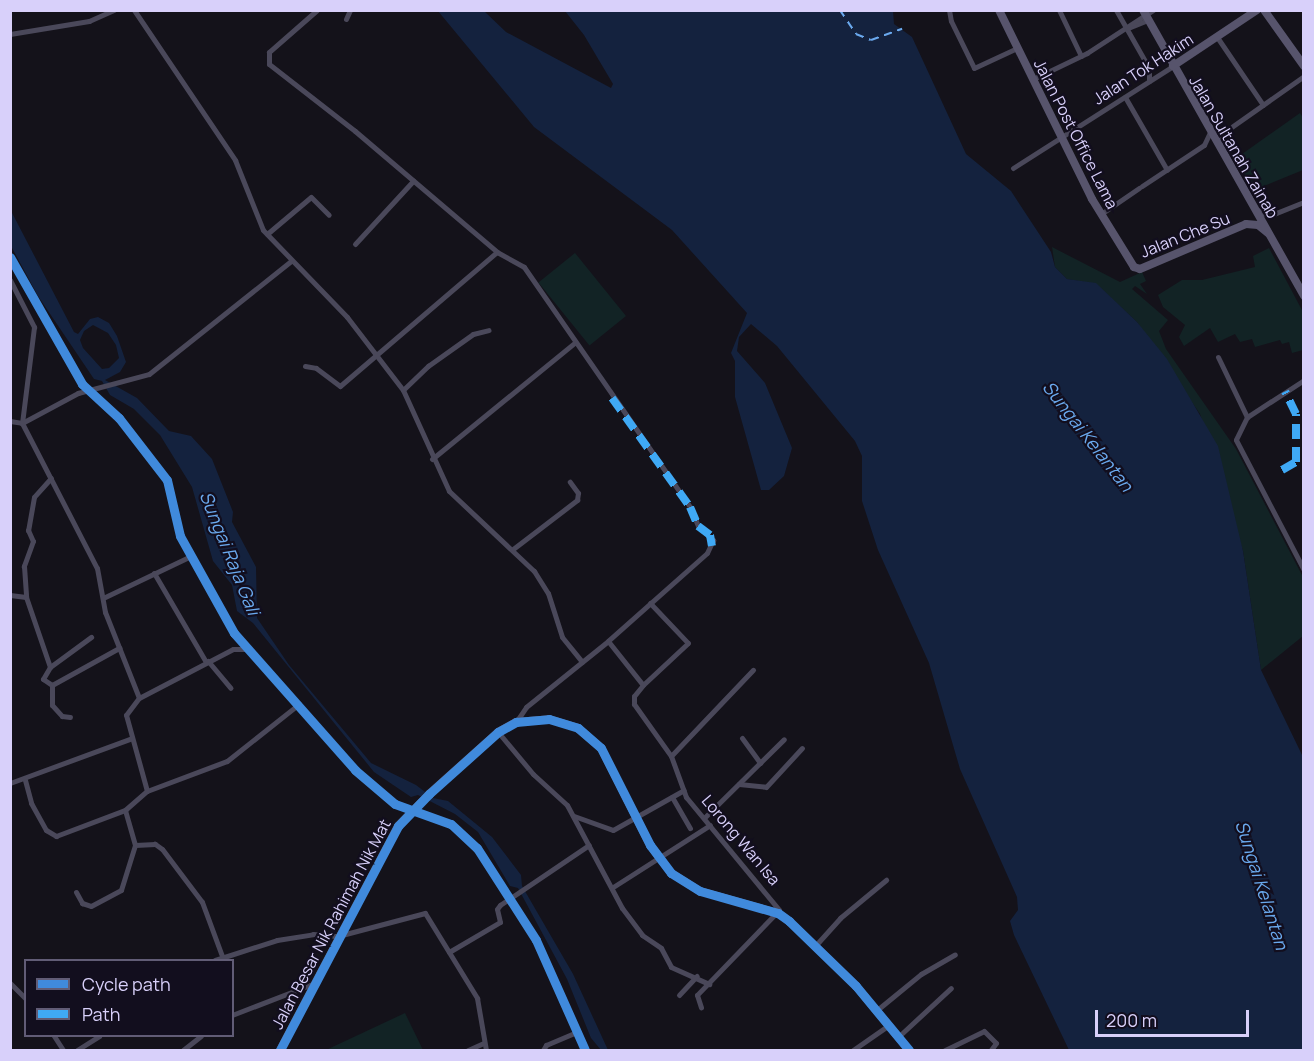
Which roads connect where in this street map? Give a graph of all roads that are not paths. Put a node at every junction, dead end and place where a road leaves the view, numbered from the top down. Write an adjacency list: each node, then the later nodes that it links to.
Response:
1 (114, 10): 15 (street)
2 (134, 10): 39 (street)
3 (350, 10): 13 (street)
4 (999, 10): 17 (street, Jalan Post Office Lama)
5 (1059, 10): 18 (street)
6 (1116, 10): 14 (street)
7 (1153, 10): 12 (street)
8 (1257, 10): 16 (street, Jalan Tok Hakim)
9 (1264, 10): 20 (street)
10 (314, 12): 31 (street)
11 (950, 12): 17 (street)
12 (1145, 15): 14 (street); 19 (street, Jalan Sultanah Zainab)
13 (346, 19)
14 (1126, 29): 18 (street); 23 (street)
15 (10, 34)
16 (1217, 37): 19 (street, Jalan Tok Hakim); 25 (street)
17 (1017, 48): 22 (street, Jalan Post Office Lama)
18 (1081, 56): 22 (street)
19 (1173, 66): 23 (street, Jalan Tok Hakim); 26 (street, Jalan Sultanah Zainab)
20 (1304, 66)
21 (1304, 76): 25 (street)
22 (1032, 79): 27 (street, Jalan Post Office Lama)
23 (1149, 81): 24 (street, Jalan Tok Hakim)
24 (1125, 97): 27 (street, Jalan Tok Hakim); 30 (street)
25 (1263, 105): 28 (street)
26 (1210, 132): 28 (street, Jalan Sultanah Zainab); 30 (street)
27 (1062, 140): 29 (street, Jalan Tok Hakim); 35 (street, Jalan Post Office Lama)
28 (1218, 148): 32 (street, Jalan Sultanah Zainab)
29 (1013, 168)
30 (1167, 170): 35 (street)
31 (413, 181): 40 (street); 41 (street)
32 (1247, 198): 34 (street, Jalan Sultanah Zainab); 37 (street)
33 (1304, 202): 34 (street)
34 (1256, 209): 38 (street, Jalan Sultanah Zainab)
35 (1101, 214): 44 (street, Jalan Post Office Lama)
36 (329, 215): 39 (street)
37 (1246, 224): 38 (street); 44 (street, Jalan Che Su)
38 (1268, 233): 46 (street, Jalan Sultanah Zainab)
39 (267, 234): 43 (street)
40 (355, 244)
41 (497, 252): 48 (street); 49 (street)
42 (10, 257): 54 (street)
43 (291, 261): 49 (street); 54 (street)
44 (1134, 267)
45 (10, 280): 57 (street)
46 (1304, 296)
47 (489, 330): 53 (street)
48 (574, 343): 58 (street); 68 (street)
49 (378, 356): 51 (street); 53 (street)
50 (1218, 357): 55 (street)
51 (305, 366)
52 (1304, 380): 55 (street)
53 (403, 390): 58 (street)
54 (88, 392): 57 (street); 62 (street)
55 (1247, 417): 63 (street)
56 (10, 421): 57 (street)
57 (22, 423): 59 (street)
58 (432, 459): 61 (street)
59 (51, 478): 66 (street); 67 (street)
60 (570, 482): 61 (street)
61 (513, 549): 74 (street)
62 (191, 556): 64 (street); 72 (street)
63 (1304, 570)
64 (154, 573): 67 (street); 73 (street)
65 (10, 595): 66 (street)
66 (26, 597): 75 (street)
67 (102, 598): 71 (street)
68 (650, 603): 70 (street); 78 (street)
69 (91, 637): 75 (street)
70 (608, 641): 74 (street); 78 (street)
71 (119, 648): 77 (street); 80 (street)
72 (249, 649): 73 (street); 81 (street)
73 (207, 662): 79 (street); 80 (street)
74 (582, 662): 83 (street)
75 (50, 667): 77 (street)
76 (753, 670): 89 (street)
77 (52, 685): 82 (street)
78 (644, 685): 89 (street, Lorong Wan Isa)
79 (231, 688)
80 (139, 698): 85 (street)
81 (299, 704): 95 (street); 98 (street)
82 (70, 717)
83 (516, 722): 84 (street, Jalan Besar Nik Rahimah Nik Mat); 100 (street, Jalan Besar Nik Rahimah Nik Mat)
84 (498, 732): 98 (street, Jalan Besar Nik Rahimah Nik Mat); 99 (street)
85 (132, 738): 91 (street); 95 (street)
86 (742, 738): 90 (street)
87 (784, 739): 90 (street)
88 (802, 748): 93 (street)
89 (671, 756): 94 (street, Lorong Wan Isa)
90 (760, 763): 93 (street)
91 (25, 780): 92 (street); 97 (street)
92 (10, 783)
93 (739, 784): 101 (street)
94 (684, 790): 96 (street); 101 (street, Lorong Wan Isa)
95 (147, 791): 97 (street)
96 (672, 797): 100 (street); 103 (street)
97 (125, 810): 104 (street)
98 (413, 810): 110 (street); 112 (street, Jalan Besar Nik Rahimah Nik Mat)
99 (574, 816): 100 (street); 105 (street)
100 (636, 818): 106 (street, Jalan Besar Nik Rahimah Nik Mat)
101 (704, 818): 102 (street, Lorong Wan Isa)
102 (710, 825): 106 (street); 111 (street, Lorong Wan Isa)
103 (690, 828)
104 (135, 845): 109 (street); 116 (street)
105 (589, 845): 108 (street); 110 (street)
106 (658, 858): 108 (street); 111 (street, Jalan Besar Nik Rahimah Nik Mat)
107 (885, 880): 113 (street)
108 (613, 887): 118 (street)
109 (76, 892)
110 (510, 900): 114 (street); 129 (street)
111 (778, 913): 113 (street, Jalan Besar Nik Rahimah Nik Mat); 121 (street)
112 (338, 936): 114 (street); 116 (street); 120 (street, Jalan Besar Nik Rahimah Nik Mat)
113 (815, 946): 126 (street, Jalan Besar Nik Rahimah Nik Mat)
114 (449, 952): 134 (street)
115 (955, 954): 126 (street)
116 (222, 956): 117 (street)
117 (217, 959)
118 (697, 976): 121 (street); 123 (street)
119 (10, 983): 124 (street)
120 (315, 983): 127 (street); 138 (street, Jalan Besar Nik Rahimah Nik Mat)
121 (709, 984): 125 (street)
122 (951, 988): 133 (street)
123 (680, 995)
124 (24, 997)
125 (701, 1007)
126 (877, 1010): 128 (street, Jalan Besar Nik Rahimah Nik Mat)
127 (234, 1015)
128 (889, 1025): 133 (street, Jalan Besar Nik Rahimah Nik Mat); 143 (street)
129 (577, 1032): 141 (street); 142 (street)
130 (55, 1037): 135 (street)
131 (96, 1037): 136 (street)
132 (199, 1037): 137 (street)
133 (898, 1037): 144 (street, Jalan Besar Nik Rahimah Nik Mat)
134 (484, 1042): 139 (street); 140 (street)
135 (63, 1050)
136 (77, 1050)
137 (183, 1050)
138 (280, 1050)
139 (468, 1050)
140 (486, 1050)
141 (543, 1050)
142 (585, 1050)
143 (852, 1050)
144 (909, 1050)
145 (945, 1050): 146 (street)
146 (991, 1050)

